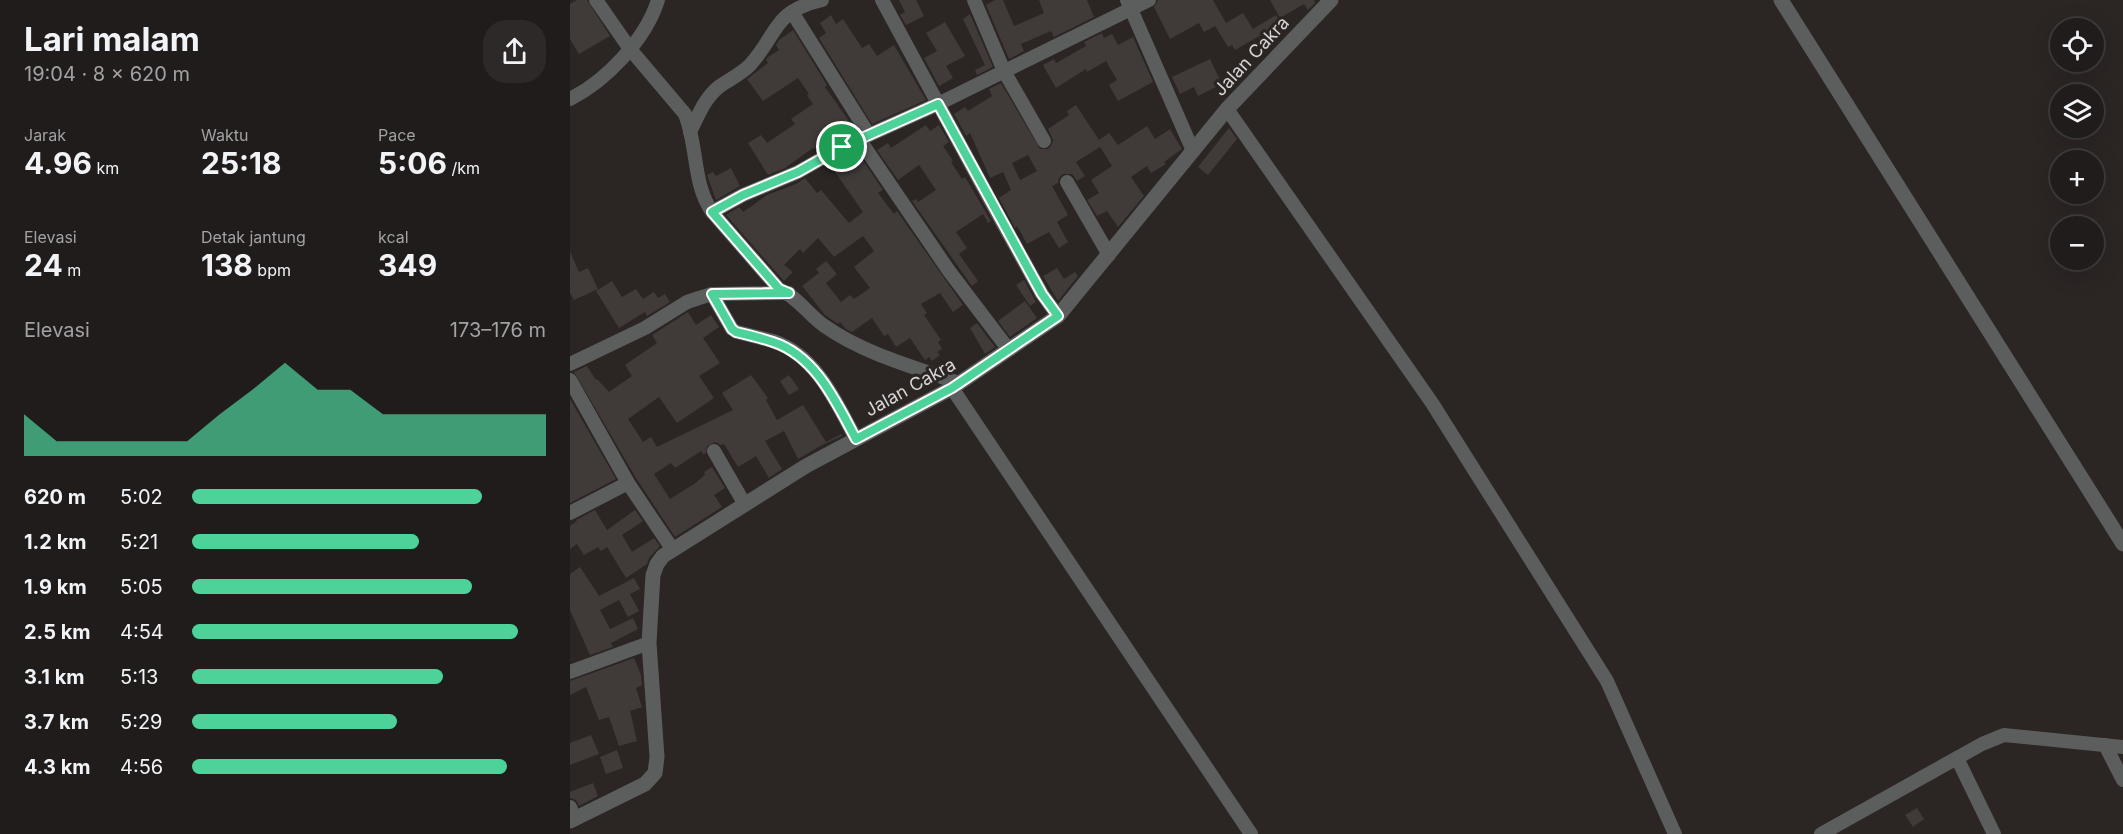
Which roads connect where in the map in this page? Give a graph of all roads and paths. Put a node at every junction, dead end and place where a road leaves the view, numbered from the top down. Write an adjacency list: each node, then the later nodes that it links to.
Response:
1 (596, 0): 11 (street)
2 (658, 0): 11 (street)
3 (822, 0): 10 (street)
4 (882, 0): 14 (street)
5 (974, 0): 12 (street)
6 (1149, 0): 9 (street)
7 (1331, 0): 15 (street, Jalan Cakra)
8 (1781, 0): 35 (street)
9 (1129, 4): 12 (street); 19 (street)
10 (792, 12): 16 (street); 17 (street)
11 (630, 49): 13 (street); 16 (street)
12 (1004, 71): 14 (street); 18 (street)
13 (570, 99)
14 (938, 104): 17 (street); 25 (street)
15 (1227, 109): 19 (street, Jalan Cakra); 45 (street)
16 (690, 132): 21 (street)
17 (864, 137): 21 (street); 26 (street)
18 (1044, 141)
19 (1193, 151): 22 (street, Jalan Cakra)
20 (1067, 182): 22 (street)
21 (712, 212): 23 (street)
22 (1109, 255): 25 (street, Jalan Cakra)
23 (789, 293): 24 (street); 29 (street)
24 (712, 294): 27 (street); 30 (street)
25 (1058, 316): 26 (street, Jalan Cakra)
26 (1009, 350): 29 (street, Jalan Cakra)
27 (570, 364)
28 (570, 380): 32 (street)
29 (955, 385): 30 (street, Jalan Cakra); 44 (street)
30 (856, 439): 33 (street, Jalan Cakra)
31 (714, 452): 33 (street)
32 (628, 483): 34 (street); 36 (street)
33 (744, 503): 36 (street, Jalan Cakra)
34 (570, 513)
35 (2123, 544)
36 (673, 550): 37 (street, Jalan Cakra)
37 (649, 644): 38 (street); 43 (street, Jalan Cakra)
38 (570, 672)
39 (2105, 745): 40 (street); 41 (street); 42 (street)
40 (2123, 747)
41 (1957, 758): 46 (street); 47 (street)
42 (2123, 780)
43 (572, 816)
44 (1251, 834)
45 (1675, 834)
46 (1821, 834)
47 (1994, 834)

